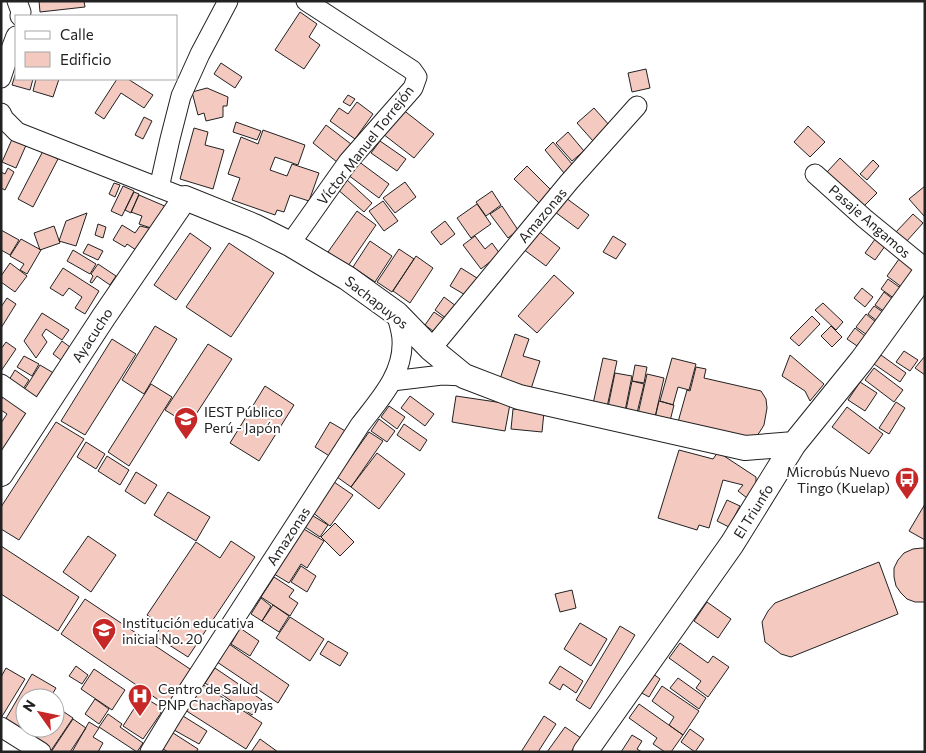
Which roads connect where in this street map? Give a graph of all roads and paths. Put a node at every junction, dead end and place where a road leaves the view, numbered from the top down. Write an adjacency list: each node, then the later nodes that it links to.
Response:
1 (17, 1): 4 (street)
2 (228, 1): 10 (street)
3 (306, 1): 12 (street, Víctor Manuel Torrejón)
4 (20, 15)
5 (15, 39): 6 (street)
6 (1, 78)
7 (637, 106): 16 (street, Amazonas)
8 (1, 113): 10 (street, Sachapuyos)
9 (815, 174): 13 (street, Pasaje Angamos)
10 (159, 188): 11 (street, Sachapuyos)
11 (186, 198): 12 (main road, Sachapuyos); 20 (main road, Ayacucho)
12 (290, 244): 15 (main road, Sachapuyos)
13 (925, 268)
14 (925, 274): 21 (main road, El Triunfo)
15 (396, 314): 16 (main road, Sachapuyos); 18 (street, Amazonas)
16 (431, 349): 17 (main road, Sachapuyos)
17 (464, 376): 18 (street); 21 (main road, Sachapuyos)
18 (392, 381): 25 (street, Amazonas)
19 (1, 384): 20 (street)
20 (41, 412): 22 (main road, Ayacucho)
21 (794, 444): 26 (main road, El Triunfo)
22 (1, 474)
23 (1, 727): 24 (street)
24 (41, 752)
25 (150, 752)
26 (585, 752)

